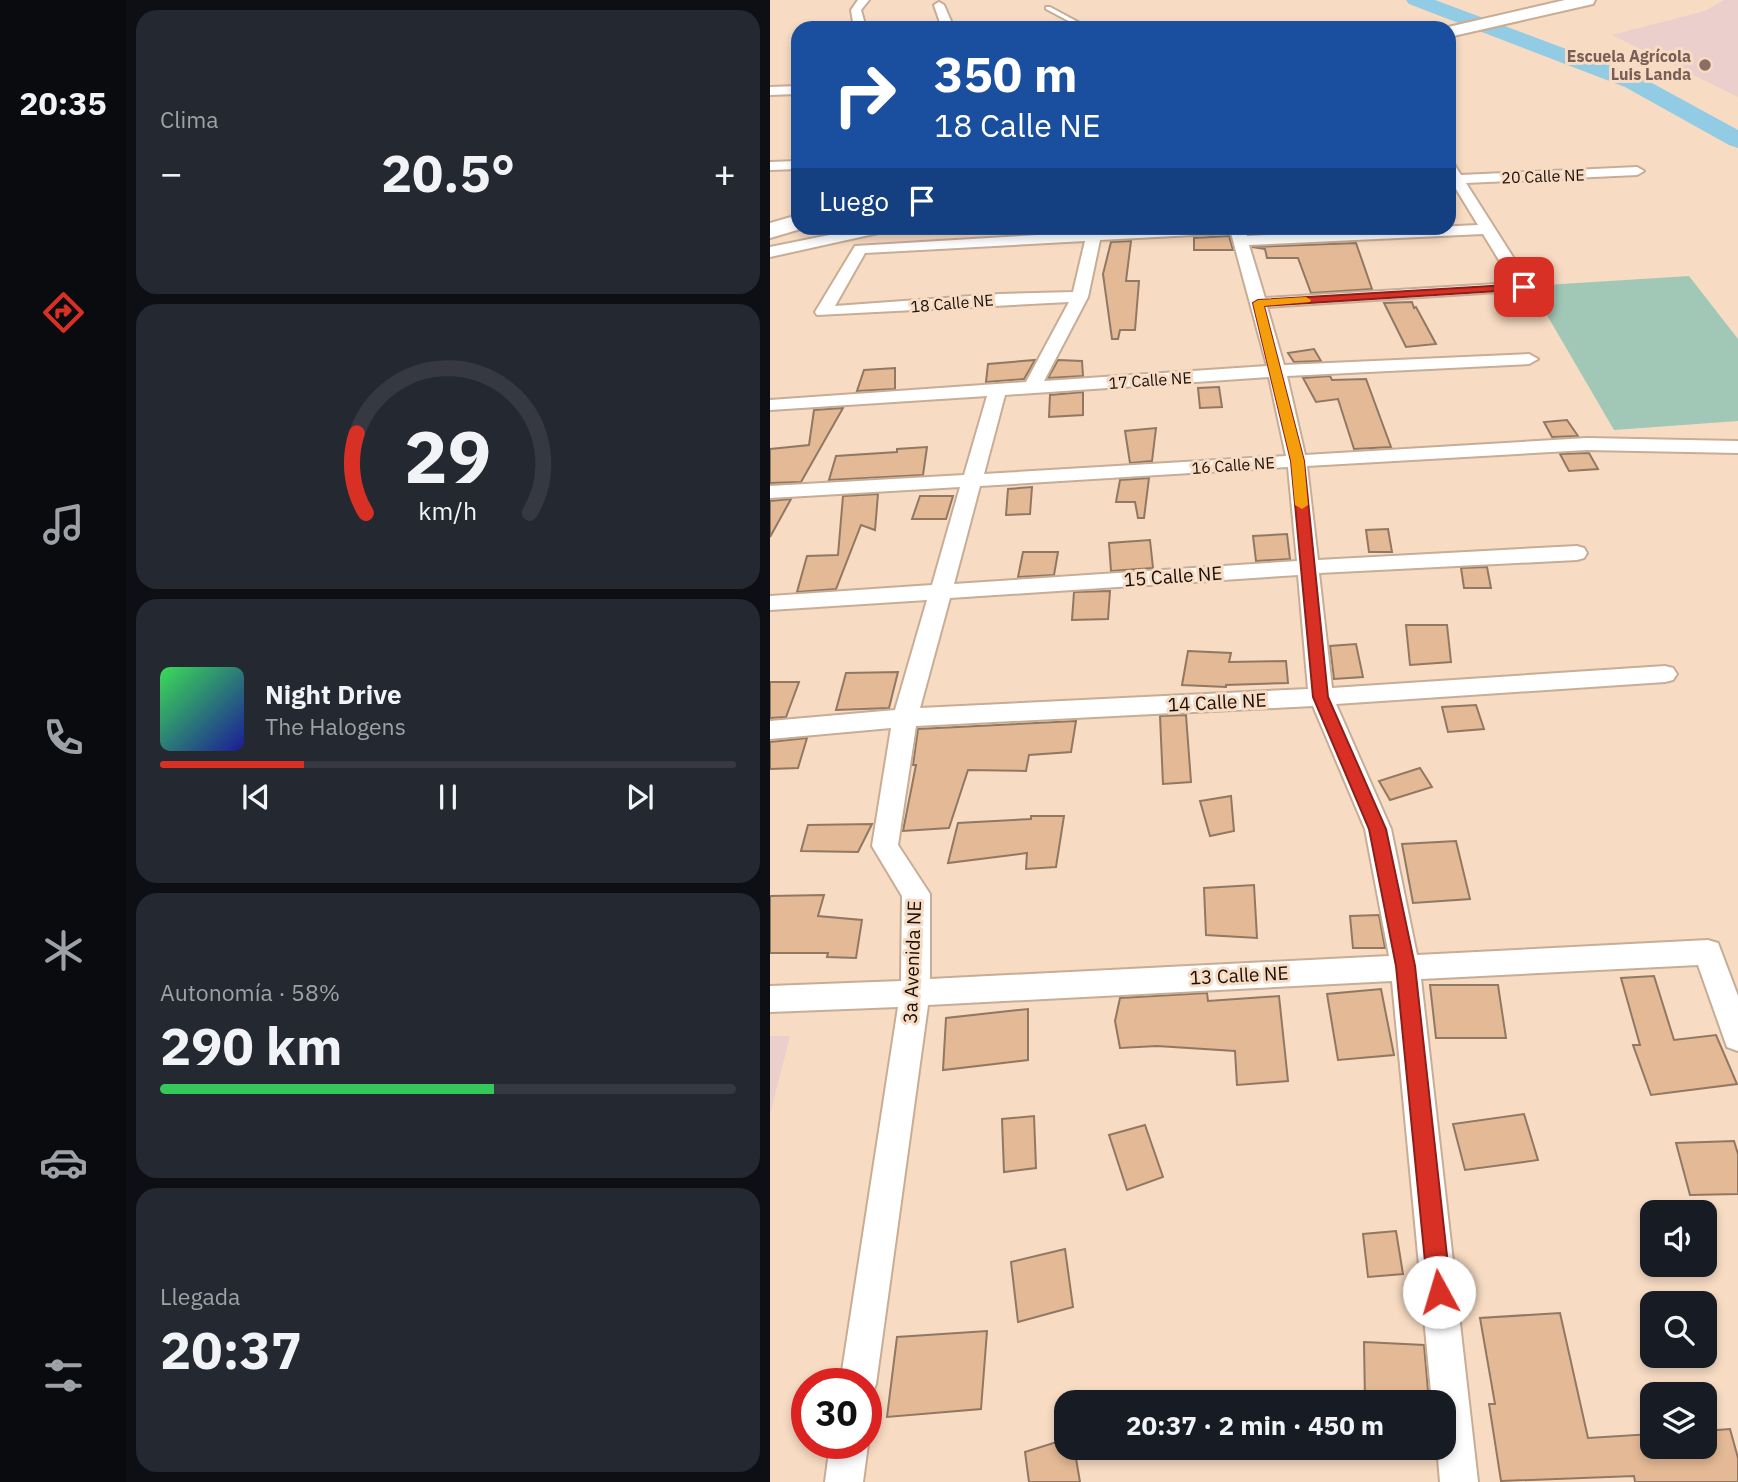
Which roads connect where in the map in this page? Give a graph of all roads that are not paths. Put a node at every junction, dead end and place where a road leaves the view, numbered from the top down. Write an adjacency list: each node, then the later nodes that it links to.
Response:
1 (864, 0): 5 (street)
2 (1578, 2): 8 (highway)
3 (939, 5): 6 (street)
4 (1048, 8): 7 (lane)
5 (858, 21)
6 (945, 21)
7 (1073, 21)
8 (1456, 30)
9 (791, 90): 10 (street)
10 (770, 91)
11 (791, 165): 12 (street)
12 (770, 166)
13 (1637, 172): 14 (street, 20 Calle NE)
14 (1456, 175)
15 (1456, 181): 18 (street)
16 (791, 221): 19 (highway)
17 (1456, 229): 18 (street)
18 (1488, 229): 27 (street)
19 (770, 231)
20 (870, 235): 24 (street)
21 (1014, 235): 24 (street)
22 (1093, 235): 26 (street)
23 (1239, 235): 27 (street)
24 (855, 243): 25 (street); 26 (street, 18 Calle NE)
25 (770, 252)
26 (1080, 297): 30 (street)
27 (1258, 303): 29 (street)
28 (1529, 359): 29 (street, 17 Calle NE)
29 (1277, 371): 30 (street, 17 Calle NE); 34 (street)
30 (1031, 389): 31 (street, 17 Calle NE)
31 (997, 391): 32 (street, 17 Calle NE); 35 (street, 3a Avenida NE)
32 (770, 405)
33 (1738, 447): 34 (street, 16 Calle NE)
34 (1297, 461): 35 (street, 16 Calle NE); 38 (street)
35 (970, 481): 36 (street, 16 Calle NE); 39 (street, 3a Avenida NE)
36 (770, 492)
37 (1577, 553): 38 (street, 15 Calle NE)
38 (1308, 567): 39 (street, 15 Calle NE); 42 (street)
39 (942, 593): 40 (street, 15 Calle NE); 43 (street, 3a Avenida NE)
40 (770, 603)
41 (1665, 674): 42 (street, 14 Calle NE)
42 (1321, 697): 43 (street, 14 Calle NE); 45 (street)
43 (905, 718): 44 (street, 14 Calle NE); 46 (street, 3a Avenida NE)
44 (770, 730)
45 (1405, 966): 46 (street, 13 Calle NE); 48 (street, 13 Calle NE); 52 (street)
46 (915, 993): 47 (street, 13 Calle NE); 49 (street, 3a Avenida NE)
47 (770, 999)
48 (1738, 1037)
49 (860, 1368)
50 (847, 1459): 51 (street)
51 (844, 1482)
52 (1459, 1482)

